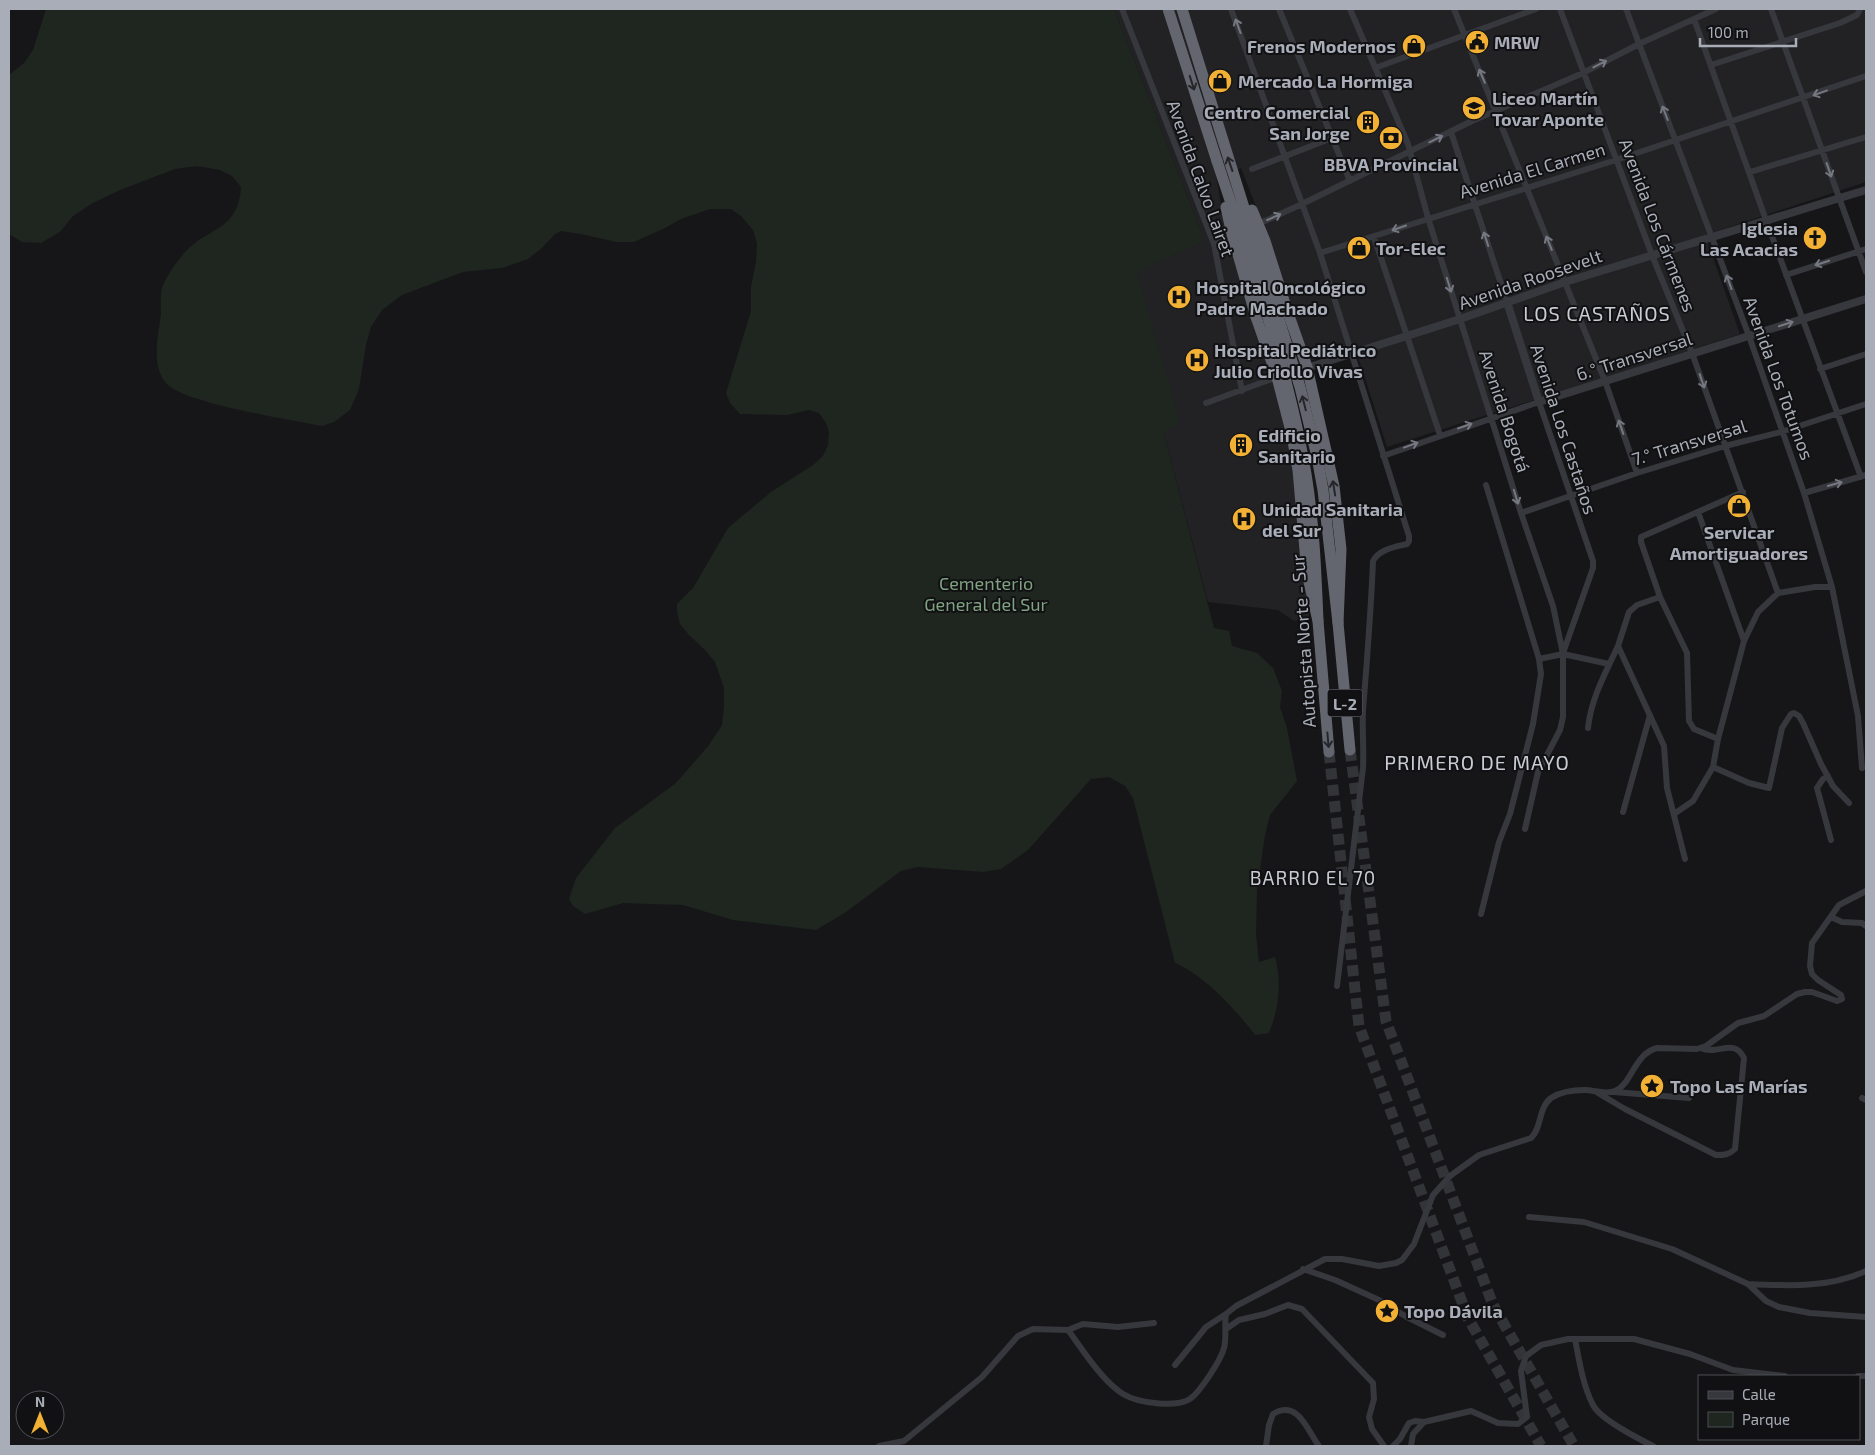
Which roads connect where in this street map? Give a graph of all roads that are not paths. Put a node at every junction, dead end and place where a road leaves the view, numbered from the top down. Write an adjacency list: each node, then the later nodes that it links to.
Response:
1 (1122, 9): 47 (street, Avenida Calvo Lairet)
2 (1168, 9): 33 (highway, Autopista Norte - Sur / L-2, one-way to 33)
3 (1182, 9): 37 (highway, Autopista Norte - Sur / L-2, one-way to 3, bridge)
4 (1231, 9): 31 (street, one-way to 4)
5 (1279, 9): 27 (street)
6 (1350, 9): 19 (street, Avenida Bogotá)
7 (1454, 9): 15 (street)
8 (1536, 9): 15 (street)
9 (1560, 9): 20 (street, Avenida Los Cármenes)
10 (1626, 9): 17 (street, Avenida Los Totumos)
11 (1716, 9): 14 (street)
12 (1771, 9): 16 (street)
13 (1860, 9): 16 (street)
14 (1694, 19): 17 (street); 18 (street)
15 (1464, 35): 19 (street); 23 (street, one-way to 15)
16 (1784, 42): 18 (street); 22 (street)
17 (1639, 44): 20 (street, one-way to 17); 28 (street, Avenida Los Totumos, one-way to 17)
18 (1711, 65): 24 (street)
19 (1375, 68): 30 (street, Avenida Bogotá)
20 (1583, 73): 23 (street); 32 (street, Avenida Los Cármenes)
21 (1866, 76): 22 (street, Avenida El Carmen, one-way to 22)
22 (1804, 98): 24 (street, Avenida El Carmen); 29 (street)
23 (1496, 111): 25 (street); 38 (street)
24 (1731, 121): 28 (street, Avenida El Carmen); 35 (street)
25 (1451, 132): 30 (street, one-way to 25); 42 (street, Avenida Los Castaños)
26 (1866, 137): 29 (street)
27 (1332, 138): 31 (street); 36 (street)
28 (1675, 140): 32 (street, Avenida El Carmen); 46 (street, Avenida Los Totumos)
29 (1822, 151): 35 (street); 40 (street, one-way to 40)
30 (1409, 152): 36 (street); 43 (street, Avenida Bogotá)
31 (1284, 157): 34 (street); 41 (street)
32 (1616, 160): 38 (street, Avenida El Carmen); 51 (street, Avenida Los Cármenes)
33 (1217, 161): 66 (highway, bridge); 89 (highway, Autopista Norte - Sur / L-2, bridge)
34 (1252, 169)
35 (1750, 172): 44 (street)
36 (1350, 180): 41 (street)
37 (1238, 186): 64 (highway, bridge); 90 (highway, Autopista Norte - Sur / L-2, one-way to 37, bridge)
38 (1527, 188): 42 (street, Avenida El Carmen); 54 (street, one-way to 38)
39 (1866, 190): 40 (street, Avenida Roosevelt)
40 (1839, 199): 44 (street, Avenida Roosevelt); 49 (street)
41 (1302, 204): 47 (street, one-way to 41); 50 (street)
42 (1475, 204): 43 (street, Avenida El Carmen); 56 (street, Avenida Los Castaños, one-way to 42)
43 (1428, 218): 45 (street, Avenida El Carmen, one-way to 45); 58 (street, Avenida Bogotá, one-way to 58)
44 (1766, 220): 46 (street, Avenida Roosevelt); 53 (street)
45 (1374, 237): 50 (street, Avenida El Carmen); 59 (street)
46 (1712, 237): 51 (street, Avenida Roosevelt); 60 (street, Avenida Los Totumos, one-way to 46)
47 (1214, 244): 68 (street, Avenida Calvo Lairet)
48 (1866, 249): 49 (street)
49 (1859, 251): 52 (street); 53 (street, one-way to 53)
50 (1320, 253): 61 (street)
51 (1652, 254): 54 (street, Avenida Roosevelt); 62 (street, Avenida Los Cármenes)
52 (1866, 272)
53 (1786, 275): 57 (street)
54 (1565, 282): 56 (street, Avenida Roosevelt); 67 (street)
55 (1866, 299): 57 (street, 6.° Transversal)
56 (1506, 302): 58 (street, Avenida Roosevelt); 69 (street, Avenida Los Castaños)
57 (1803, 319): 60 (street, 6.° Transversal, one-way to 57); 65 (street)
58 (1460, 320): 59 (street, Avenida Roosevelt); 73 (street, Avenida Bogotá)
59 (1406, 336): 61 (street, Avenida Roosevelt); 75 (street)
60 (1748, 336): 62 (street, 6.° Transversal); 74 (street, Avenida Los Totumos)
61 (1351, 353): 64 (street, Avenida Roosevelt); 77 (street)
62 (1692, 354): 67 (street, 6.° Transversal); 76 (street, Avenida Los Cármenes, one-way to 76)
63 (1866, 354): 65 (street)
64 (1307, 367): 66 (street, Avenida Roosevelt); 90 (highway, one-way to 64, bridge)
65 (1820, 369): 72 (street)
66 (1277, 377): 68 (street, Avenida Roosevelt); 89 (highway, bridge)
67 (1605, 381): 69 (street, 6.° Transversal); 78 (street, one-way to 67)
68 (1242, 391): 70 (street, Avenida Roosevelt)
69 (1540, 402): 73 (street, 6.° Transversal); 83 (street, Avenida Los Castaños)
70 (1206, 404)
71 (1866, 404): 72 (street, 7.° Transversal)
72 (1837, 413): 74 (street, 7.° Transversal); 79 (street)
73 (1491, 417): 75 (street, 6.° Transversal, one-way to 73); 85 (street, Avenida Bogotá, one-way to 85)
74 (1781, 432): 76 (street, 7.° Transversal); 82 (street, Avenida Los Totumos)
75 (1440, 435): 77 (street, 6.° Transversal, one-way to 75)
76 (1725, 446): 78 (street, 7.° Transversal); 81 (street, Avenida Los Cármenes)
77 (1383, 456): 114 (street)
78 (1637, 473): 83 (street, 7.° Transversal)
79 (1864, 476): 82 (street, one-way to 79)
80 (1486, 485): 94 (street)
81 (1742, 492): 84 (street); 87 (street, Avenida Los Cármenes)
82 (1804, 492): 86 (street, Avenida Los Totumos)
83 (1570, 496): 85 (street, 7.° Transversal); 93 (street, Avenida Los Castaños)
84 (1698, 512): 88 (street); 91 (street)
85 (1521, 513): 93 (street, Avenida Bogotá)
86 (1832, 587): 87 (street); 102 (street, Avenida Los Totumos)
87 (1778, 593): 91 (street)
88 (1660, 597): 92 (street); 98 (street)
89 (1318, 621): 100 (highway, Autopista Norte - Sur / L-2, one-way to 100)
90 (1338, 624): 99 (highway, Autopista Norte - Sur / L-2)
91 (1744, 641): 98 (street)
92 (1618, 646): 95 (street); 96 (street)
93 (1563, 654): 94 (street); 95 (street); 107 (street, Avenida Bogotá)
94 (1539, 659): 111 (street)
95 (1610, 664): 97 (street)
96 (1650, 715): 105 (street); 106 (street)
97 (1588, 728)
98 (1718, 739): 101 (street)
99 (1350, 750)
100 (1330, 752)
101 (1713, 767): 103 (street); 106 (street)
102 (1862, 768)
103 (1828, 776): 104 (street); 108 (street)
104 (1848, 802)
105 (1623, 812)
106 (1674, 814): 109 (street)
107 (1525, 829)
108 (1831, 840)
109 (1686, 858)
110 (1866, 891): 112 (street)
111 (1481, 914)
112 (1831, 917): 113 (street); 115 (street)
113 (1866, 926)
114 (1338, 986)
115 (1700, 1048): 116 (street); 117 (street)
116 (1597, 1092): 117 (street); 120 (street)
117 (1614, 1092): 118 (street)
118 (1689, 1098)
119 (1529, 1217): 122 (street)
120 (1303, 1269): 123 (street); 128 (street)
121 (1866, 1271): 122 (street)
122 (1748, 1284): 124 (street)
123 (1226, 1314): 126 (street); 130 (street)
124 (1866, 1317)
125 (1154, 1323): 127 (street)
126 (1226, 1329): 127 (street); 136 (street)
127 (1068, 1330): 133 (street)
128 (1443, 1335)
129 (1575, 1339): 131 (street); 132 (street); 139 (street)
130 (1175, 1365)
131 (1776, 1375)
132 (1424, 1422): 137 (street); 138 (street)
133 (879, 1446)
134 (1266, 1446): 135 (street)
135 (1319, 1446)
136 (1384, 1446)
137 (1393, 1446)
138 (1411, 1446)
139 (1653, 1446)

